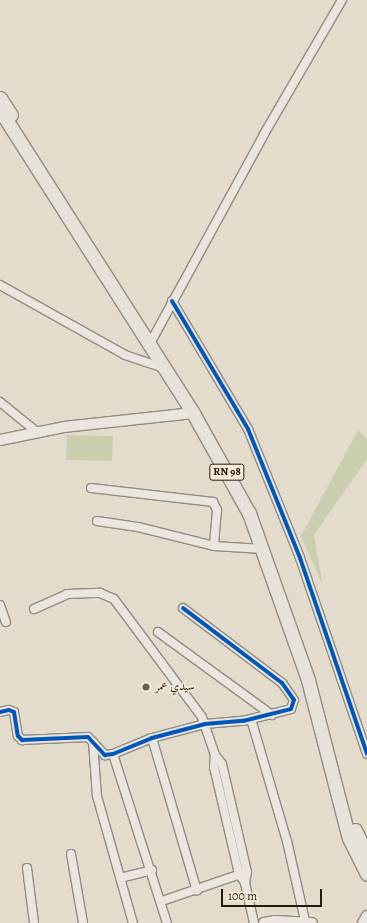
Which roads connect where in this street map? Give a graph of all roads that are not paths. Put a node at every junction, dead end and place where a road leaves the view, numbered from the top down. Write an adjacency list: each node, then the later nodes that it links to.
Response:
1 (342, 0): 5 (street)
2 (0, 98): 6 (main road, RN 98)
3 (0, 110): 7 (main road, RN 98)
4 (0, 285): 7 (street)
5 (172, 301): 6 (street); 30 (street)
6 (153, 338): 32 (main road, RN 98)
7 (164, 368): 9 (main road, RN 98)
8 (0, 402): 12 (street)
9 (186, 402): 10 (main road, RN 98); 11 (street)
10 (193, 413): 11 (street); 17 (main road, RN 98)
11 (177, 415): 12 (street)
12 (38, 433): 13 (street)
13 (0, 440)
14 (91, 488): 16 (street)
15 (97, 521): 16 (street)
16 (214, 546): 17 (street)
17 (263, 549): 36 (main road, RN 98)
18 (0, 604): 21 (street)
19 (183, 608): 24 (street)
20 (34, 609): 26 (street)
21 (6, 622)
22 (158, 632): 24 (street)
23 (0, 712): 28 (street)
24 (272, 715): 25 (street)
25 (251, 719): 26 (street); 41 (street)
26 (205, 724): 27 (street); 35 (street)
27 (152, 738): 29 (street); 38 (street)
28 (93, 742): 29 (street); 37 (street)
29 (113, 754): 34 (street)
30 (367, 754)
31 (71, 854): 43 (street)
32 (367, 855)
33 (27, 868): 42 (street)
34 (152, 870): 37 (street); 39 (street)
35 (243, 873): 38 (street); 46 (street)
36 (367, 874)
37 (120, 878): 44 (street)
38 (197, 891): 39 (street)
39 (162, 901): 45 (street)
40 (367, 916): 48 (street)
41 (309, 922): 47 (street)
42 (34, 923)
43 (83, 923)
44 (133, 923)
45 (167, 923)
46 (254, 923)
47 (264, 923)
48 (363, 923)

